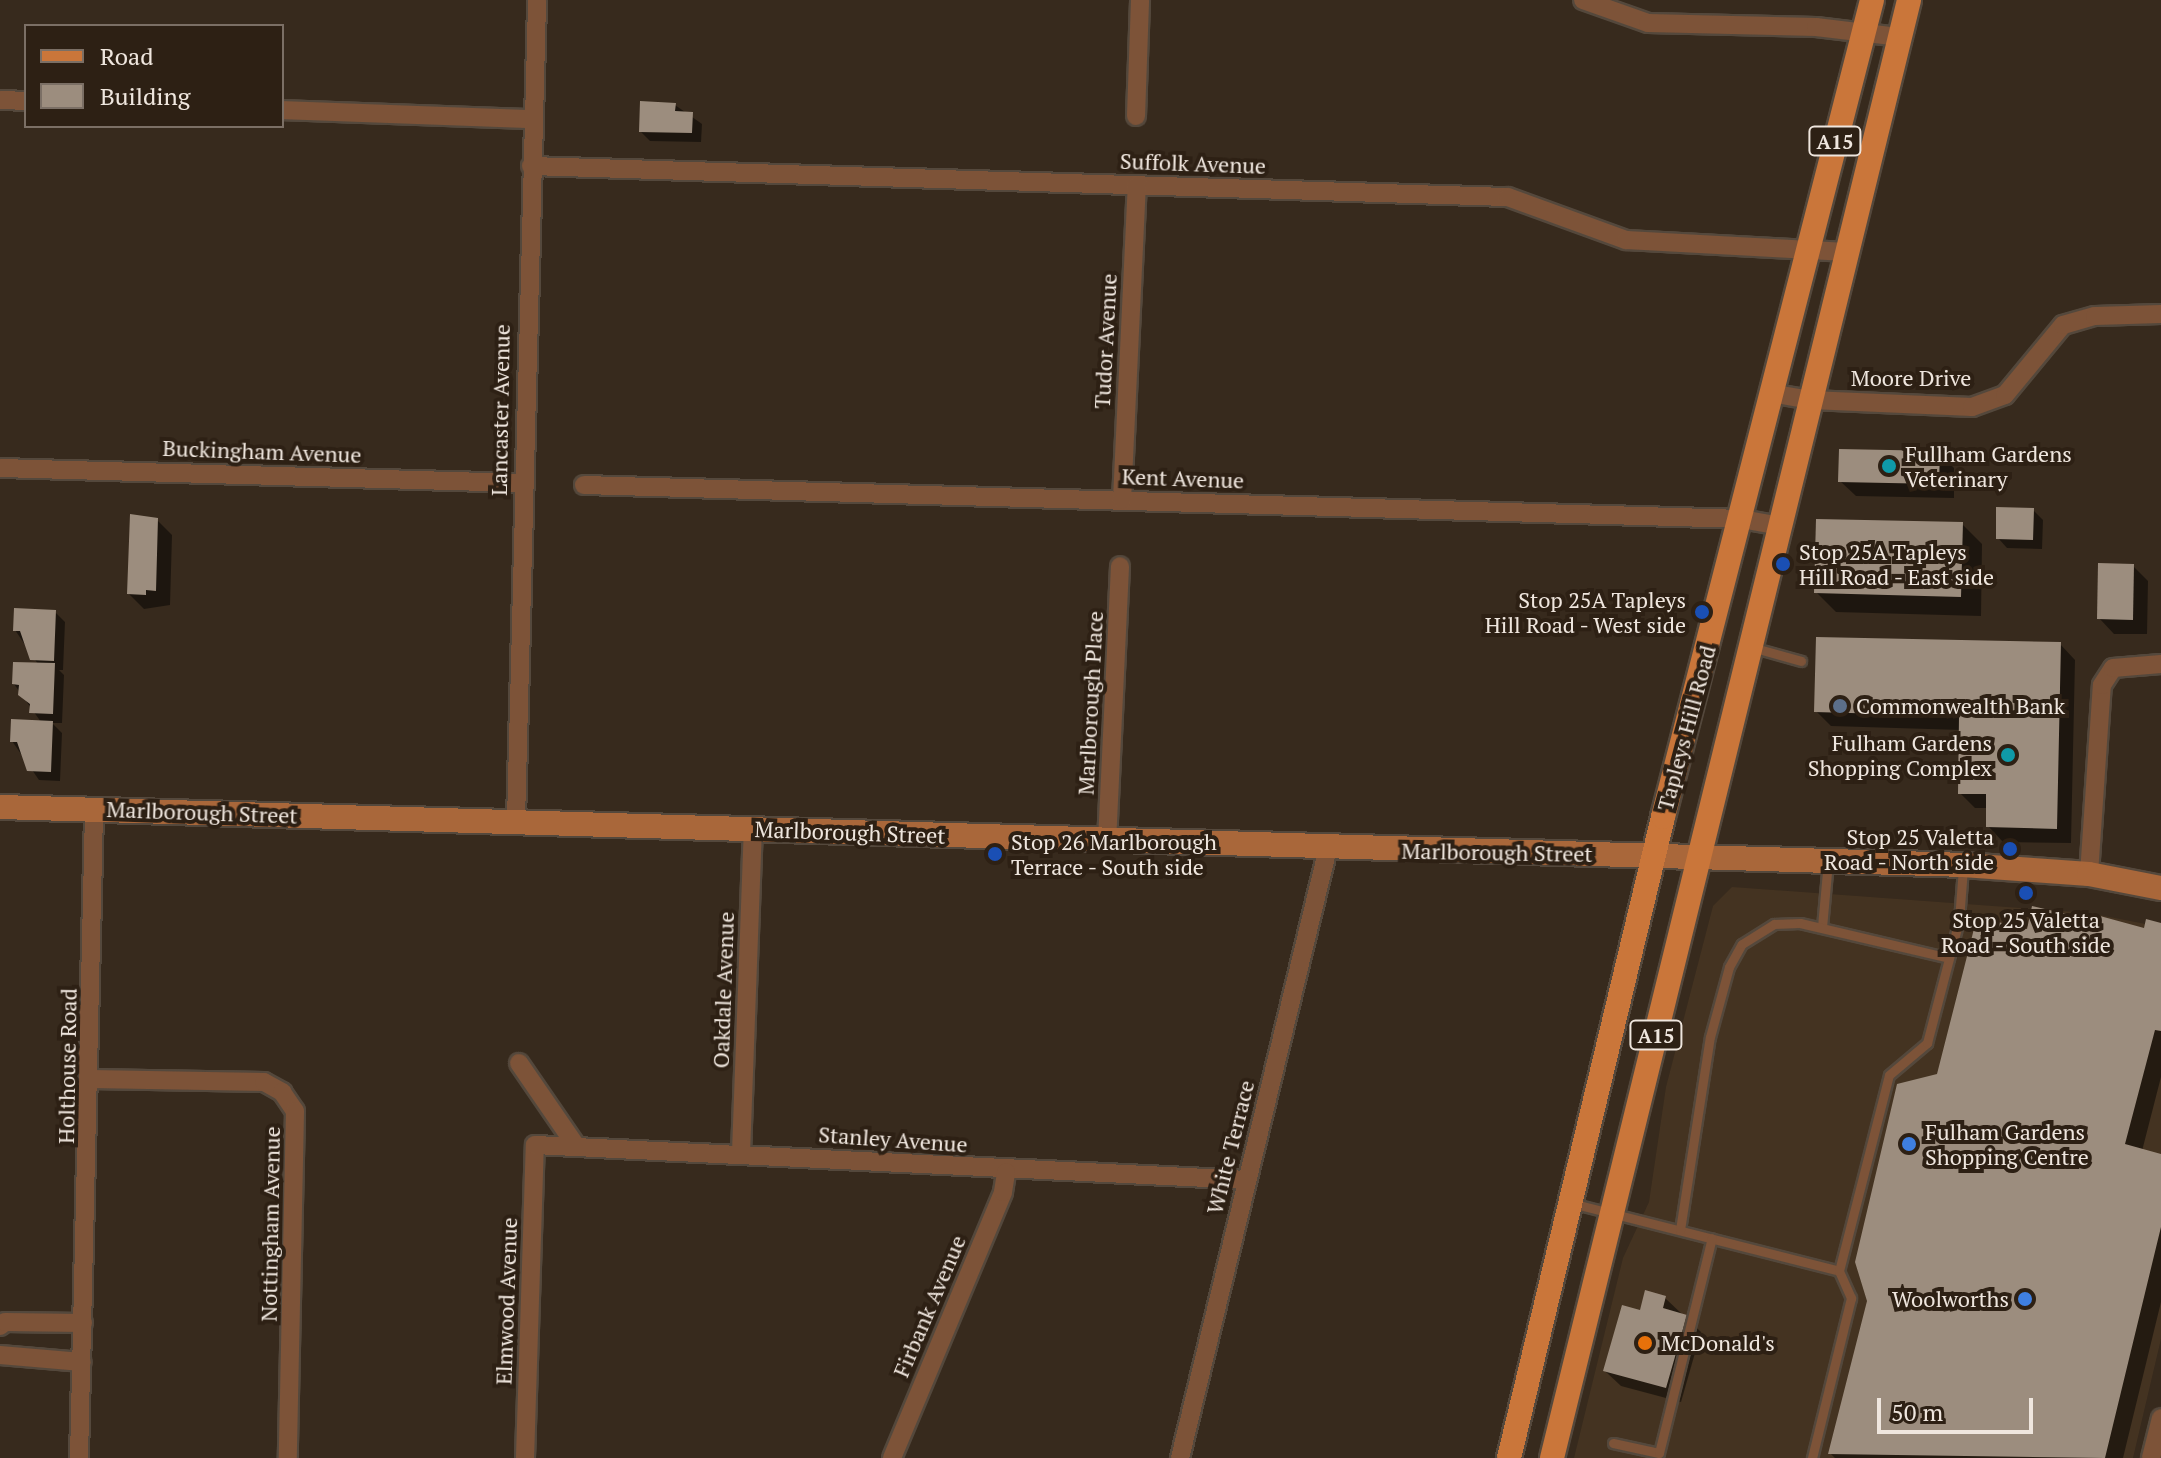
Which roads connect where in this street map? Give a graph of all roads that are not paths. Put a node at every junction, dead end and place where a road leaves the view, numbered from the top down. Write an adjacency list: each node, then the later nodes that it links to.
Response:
1 (537, 0): 13 (street, Lancaster Avenue)
2 (1140, 0): 12 (street)
3 (1583, 0): 6 (street)
4 (1872, 0): 7 (main road, Tapleys Hill Road / A15)
5 (1909, 0): 8 (main road, Tapleys Hill Road / A15)
6 (1607, 4): 7 (street)
7 (1864, 34): 8 (street); 16 (main road, Tapleys Hill Road / A15)
8 (1900, 37): 17 (main road, Tapleys Hill Road / A15)
9 (0, 100): 10 (street)
10 (24, 101)
11 (284, 110): 13 (street)
12 (1136, 116)
13 (532, 119): 14 (street, Lancaster Avenue)
14 (531, 166): 15 (street, Suffolk Avenue); 22 (street, Lancaster Avenue)
15 (1137, 185): 16 (street, Suffolk Avenue); 24 (street, Tudor Avenue)
16 (1807, 248): 17 (street, Suffolk Avenue); 19 (main road, Tapleys Hill Road / A15)
17 (1847, 252): 20 (main road, Tapleys Hill Road / A15)
18 (2161, 314): 20 (street, Moore Drive)
19 (1770, 393): 20 (street, Moore Drive); 25 (main road, Tapleys Hill Road / A15)
20 (1811, 400): 26 (main road, Tapleys Hill Road / A15)
21 (0, 468): 22 (street, Buckingham Avenue)
22 (522, 483): 33 (street, Lancaster Avenue)
23 (584, 485): 24 (street, Kent Avenue)
24 (1122, 500): 25 (street, Kent Avenue)
25 (1741, 519): 26 (street, Kent Avenue); 37 (main road, Tapleys Hill Road / A15)
26 (1780, 526): 28 (main road, Tapleys Hill Road / A15)
27 (1120, 566): 35 (street, Marlborough Place)
28 (1750, 646): 29 (lane); 38 (main road, Tapleys Hill Road / A15)
29 (1801, 661)
30 (2161, 664): 41 (street)
31 (0, 807): 32 (street, Marlborough Street)
32 (94, 810): 33 (street, Marlborough Street); 46 (street, Holthouse Road)
33 (516, 821): 34 (street, Marlborough Street)
34 (753, 829): 35 (street, Marlborough Street); 49 (street, Oakdale Avenue)
35 (1107, 842): 36 (street, Marlborough Street)
36 (1328, 848): 37 (street, Marlborough Street); 51 (street, White Terrace)
37 (1653, 855): 38 (street, Marlborough Street); 52 (main road, Tapleys Hill Road / A15)
38 (1699, 857): 39 (street, Marlborough Street); 53 (main road, Tapleys Hill Road / A15)
39 (1828, 861): 40 (street, Marlborough Street); 43 (lane)
40 (1963, 865): 41 (street, Marlborough Street); 44 (lane)
41 (2089, 874): 42 (street, Marlborough Street)
42 (2161, 888)
43 (1822, 927): 44 (lane); 54 (lane)
44 (1949, 958): 56 (lane)
45 (519, 1063): 48 (street)
46 (91, 1079): 57 (street, Holthouse Road); 64 (street, Nottingham Avenue)
47 (535, 1145): 48 (street, Stanley Avenue); 65 (street, Elmwood Avenue)
48 (576, 1146): 49 (street, Stanley Avenue)
49 (741, 1153): 50 (street, Stanley Avenue)
50 (1006, 1172): 51 (street, Stanley Avenue); 66 (street, Firbank Avenue)
51 (1247, 1180): 67 (street, White Terrace)
52 (1571, 1203): 53 (lane); 68 (main road, Tapleys Hill Road / A15)
53 (1613, 1213): 54 (lane); 69 (main road, Tapleys Hill Road / A15)
54 (1680, 1230): 55 (lane)
55 (1712, 1238): 56 (lane); 62 (lane)
56 (1839, 1271): 70 (lane)
57 (83, 1323): 58 (street); 60 (street, Holthouse Road)
58 (0, 1326)
59 (0, 1355): 60 (street)
60 (82, 1362): 63 (street, Holthouse Road)
61 (2161, 1418): 71 (street)
62 (1613, 1443)
63 (79, 1458)
64 (288, 1458)
65 (525, 1458)
66 (892, 1458)
67 (1180, 1458)
68 (1509, 1458)
69 (1552, 1458)
70 (1812, 1458)
71 (2151, 1458)

